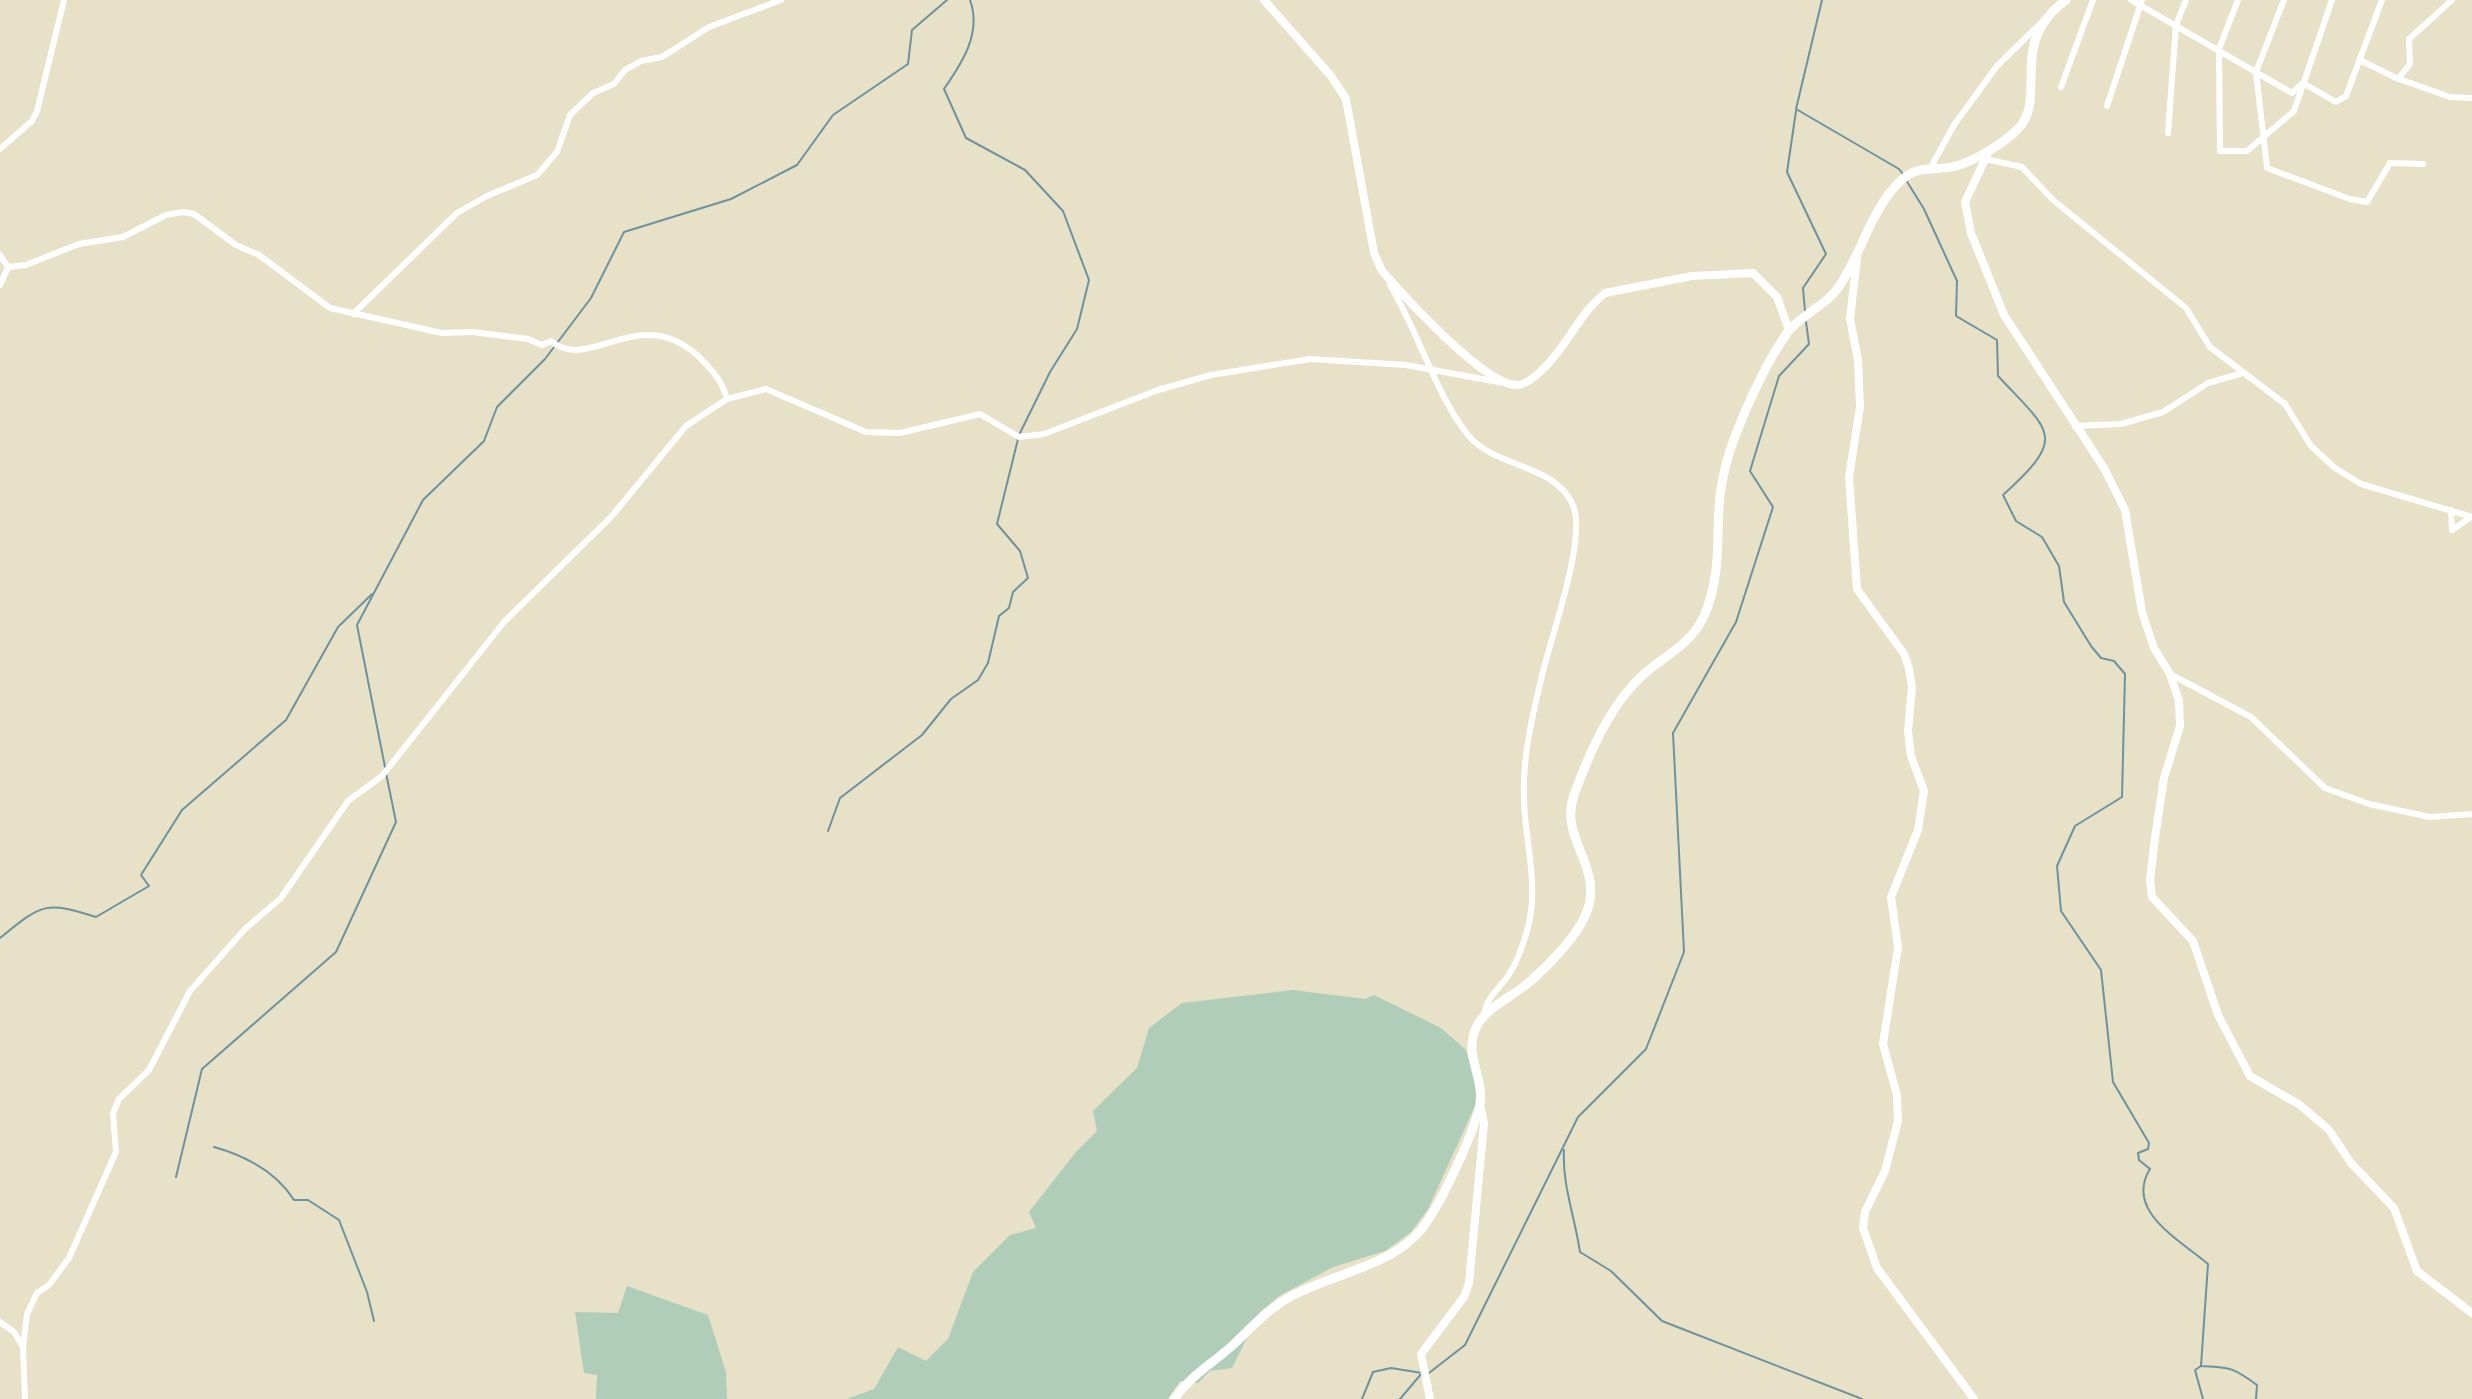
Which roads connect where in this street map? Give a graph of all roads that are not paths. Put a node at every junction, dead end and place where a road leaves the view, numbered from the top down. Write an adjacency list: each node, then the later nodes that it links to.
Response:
1 (64, 0): 27 (street)
2 (781, 0): 36 (street)
3 (1264, 0): 34 (street)
4 (2066, 0): 14 (main road)
5 (2093, 0): 21 (street)
6 (2131, 0): 13 (street)
7 (2186, 0): 15 (street)
8 (2238, 0): 16 (street)
9 (2284, 0): 18 (street)
10 (2332, 0): 20 (street)
11 (2382, 0): 17 (street)
12 (2452, 0): 19 (street)
13 (2142, 2): 15 (street); 23 (street)
14 (2047, 18): 26 (main road); 30 (street)
15 (2176, 25): 16 (street); 24 (street)
16 (2219, 49): 18 (street); 25 (street)
17 (2360, 60): 19 (street); 20 (street)
18 (2256, 72): 20 (street); 25 (street)
19 (2398, 79): 22 (street)
20 (2303, 83): 25 (street)
21 (2061, 87)
22 (2472, 98)
23 (2107, 106)
24 (2168, 133)
25 (2264, 139): 29 (street)
26 (1991, 148): 28 (street); 30 (main road)
27 (0, 149)
28 (1985, 159): 39 (street); 44 (street)
29 (2423, 164)
30 (1931, 167): 32 (main road)
31 (0, 255): 33 (street)
32 (1857, 258): 37 (main road); 42 (street)
33 (8, 267): 35 (street); 36 (street)
34 (1382, 271): 38 (street); 40 (street)
35 (0, 285)
36 (353, 314): 43 (street)
37 (1789, 330): 40 (street); 53 (main road)
38 (1435, 372): 40 (street); 43 (street); 53 (street)
39 (2243, 373): 44 (street); 47 (street)
40 (1507, 383)
41 (1850, 387): 42 (street)
42 (1860, 388): 45 (street)
43 (727, 399): 57 (street)
44 (2075, 426): 49 (street)
45 (1851, 462): 46 (street); 61 (street)
46 (1861, 464)
47 (2451, 510): 48 (street); 48 (street)
48 (2472, 517)
49 (2170, 674): 50 (street); 55 (street)
50 (2227, 706): 51 (street); 52 (street)
51 (2225, 715)
52 (2472, 814)
53 (1484, 1016): 54 (main road)
54 (1480, 1104): 59 (main road); 60 (street)
55 (2472, 1313)
56 (0, 1322): 57 (street)
57 (23, 1347): 58 (street)
58 (25, 1399)
59 (1174, 1399)
60 (1430, 1399)
61 (1974, 1399)

